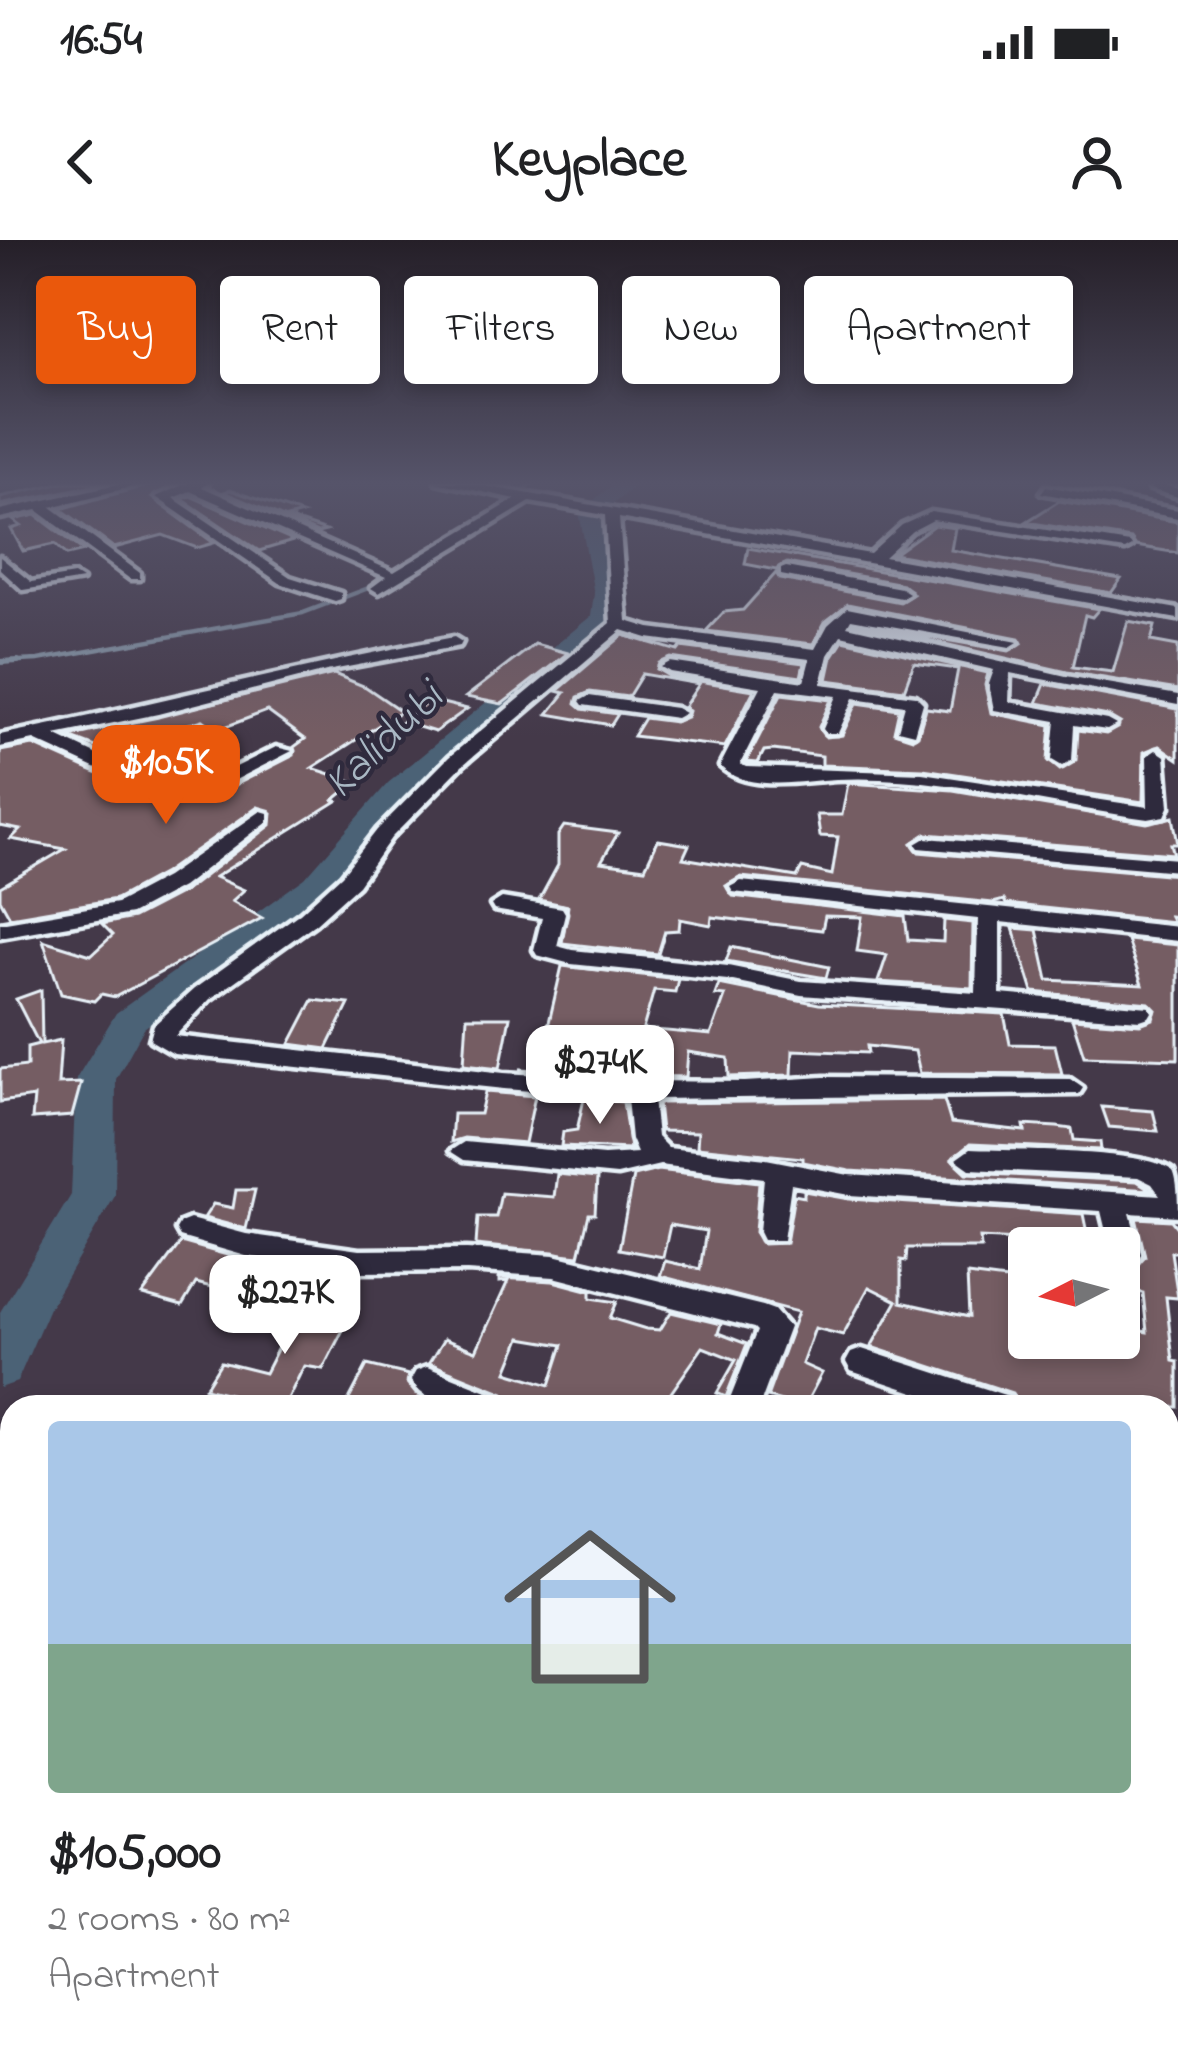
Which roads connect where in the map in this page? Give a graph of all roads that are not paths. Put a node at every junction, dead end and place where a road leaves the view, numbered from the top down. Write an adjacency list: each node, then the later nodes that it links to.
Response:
1 (6, 567): 11 (street)
2 (123, 567): 10 (street)
3 (263, 567): 13 (street)
4 (354, 567): 5 (street)
5 (406, 567)
6 (610, 567): 16 (street)
7 (916, 567): 8 (street)
8 (923, 568): 12 (street); 14 (street)
9 (786, 572): 12 (street)
10 (135, 576)
11 (74, 580)
12 (901, 593): 15 (street)
13 (334, 596)
14 (1178, 614)
15 (879, 616): 17 (street); 19 (street)
16 (619, 624): 20 (street); 50 (street)
17 (833, 628): 20 (street); 22 (street)
18 (454, 641): 33 (street)
19 (1010, 642)
20 (820, 656): 25 (street)
21 (670, 667): 23 (street)
22 (1004, 668): 27 (street); 29 (street)
23 (702, 674): 24 (street); 28 (street)
24 (772, 683): 25 (street); 38 (street)
25 (811, 687): 26 (street)
26 (848, 692): 31 (street); 32 (street)
27 (1178, 700)
28 (590, 701)
29 (1065, 719): 30 (street); 37 (street)
30 (1107, 725)
31 (832, 729)
32 (907, 730)
33 (33, 732): 34 (street); 35 (street)
34 (0, 741)
35 (283, 751)
36 (1156, 756): 38 (street)
37 (1062, 760)
38 (1168, 780)
39 (261, 817): 45 (street)
40 (926, 844): 41 (street)
41 (1178, 865)
42 (741, 886): 44 (street)
43 (502, 905): 47 (street)
44 (989, 915): 46 (street); 47 (street)
45 (0, 930)
46 (1178, 934)
47 (988, 1001): 48 (street)
48 (1140, 1012)
49 (1070, 1088): 50 (street)
50 (639, 1090): 52 (street)
51 (464, 1151): 52 (street)
52 (658, 1155): 54 (street)
53 (970, 1159): 56 (street)
54 (778, 1172): 55 (street); 59 (street)
55 (1113, 1202): 56 (street); 57 (street)
56 (1178, 1202)
57 (1119, 1227)
58 (190, 1230): 63 (street)
59 (773, 1232)
60 (862, 1362): 64 (street)
61 (428, 1381): 62 (street)
62 (462, 1395)
63 (748, 1395)
64 (963, 1395)

